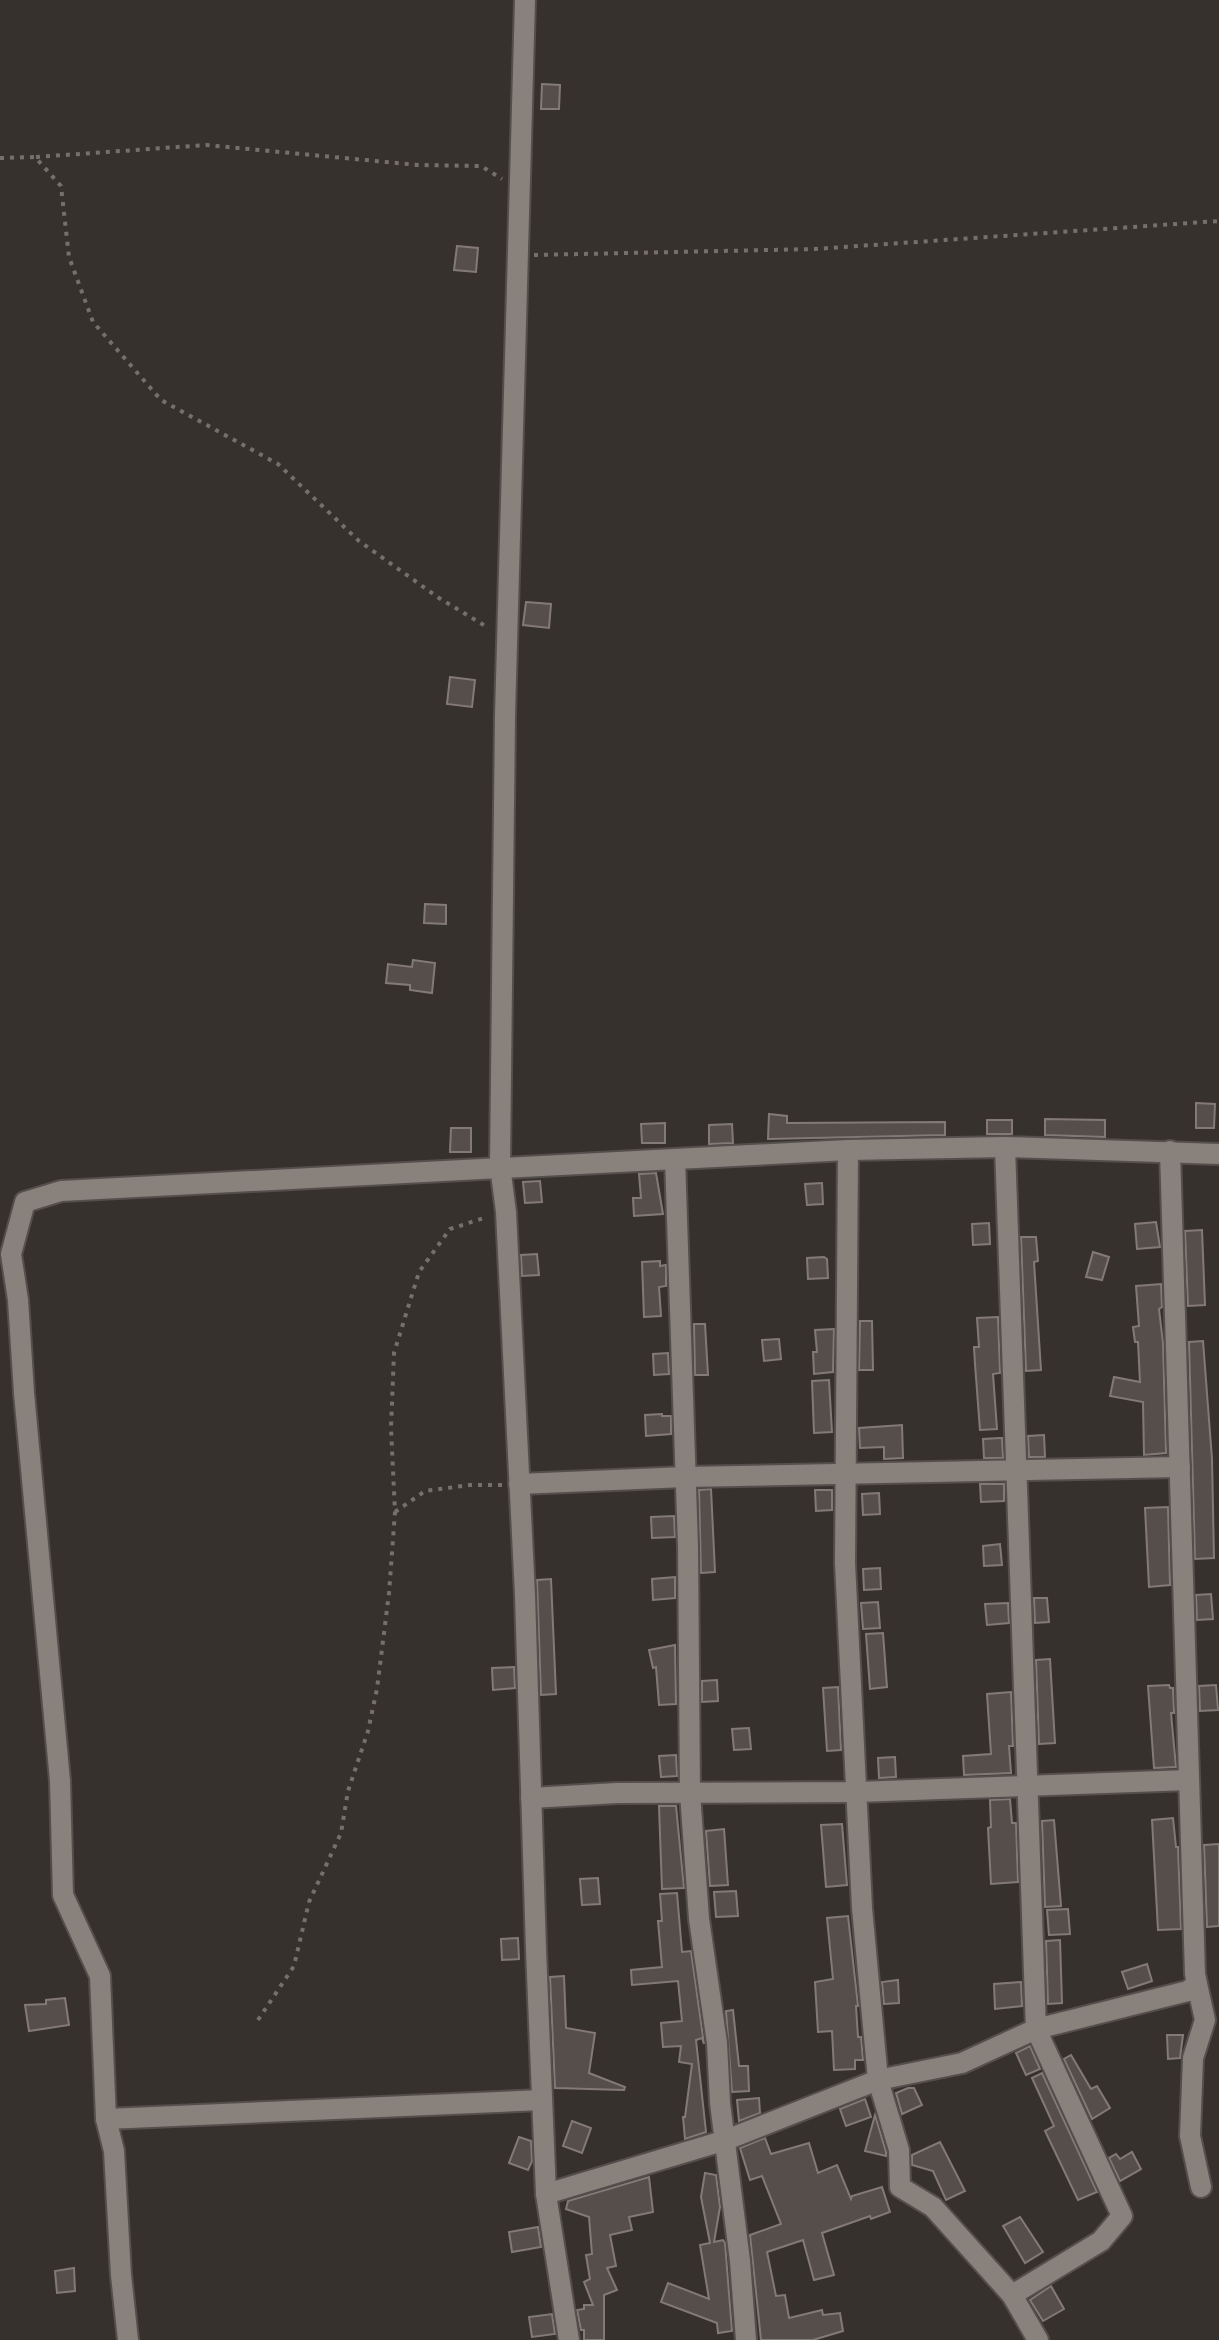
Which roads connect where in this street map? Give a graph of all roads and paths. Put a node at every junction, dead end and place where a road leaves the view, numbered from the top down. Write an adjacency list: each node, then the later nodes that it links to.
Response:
1 (525, 0): 4 (street)
2 (35, 157): 3 (path); 4 (path); 7 (path)
3 (0, 158)
4 (520, 191): 6 (street)
5 (1219, 221): 6 (path)
6 (519, 255): 7 (street)
7 (508, 639): 13 (street)
8 (1005, 1147): 9 (street); 10 (street); 16 (street)
9 (848, 1150): 12 (street); 17 (street)
10 (1170, 1151): 11 (street); 15 (street)
11 (1219, 1154)
12 (675, 1159): 13 (street); 18 (street)
13 (500, 1166): 14 (street); 31 (street)
14 (506, 1212): 19 (street); 20 (path)
15 (1180, 1467): 16 (street); 21 (street)
16 (1016, 1471): 17 (street); 22 (street)
17 (845, 1476): 18 (street); 23 (street)
18 (685, 1477): 19 (street); 24 (street)
19 (519, 1484): 20 (path); 25 (street)
20 (395, 1512): 27 (path)
21 (1189, 1780): 22 (street); 26 (street)
22 (1026, 1786): 23 (street); 28 (street)
23 (857, 1792): 24 (street); 29 (street)
24 (690, 1793): 25 (street); 32 (street)
25 (531, 1798): 30 (street)
26 (1197, 1984): 28 (street); 33 (street)
27 (258, 2020)
28 (1036, 2029): 29 (street); 35 (street)
29 (878, 2080): 32 (street); 35 (street)
30 (542, 2100): 31 (street); 34 (street)
31 (106, 2119): 36 (street)
32 (726, 2140): 34 (street); 38 (street)
33 (1201, 2187)
34 (546, 2194): 37 (street)
35 (1012, 2295): 39 (street)
36 (128, 2340)
37 (569, 2340)
38 (746, 2340)
39 (1038, 2340)

